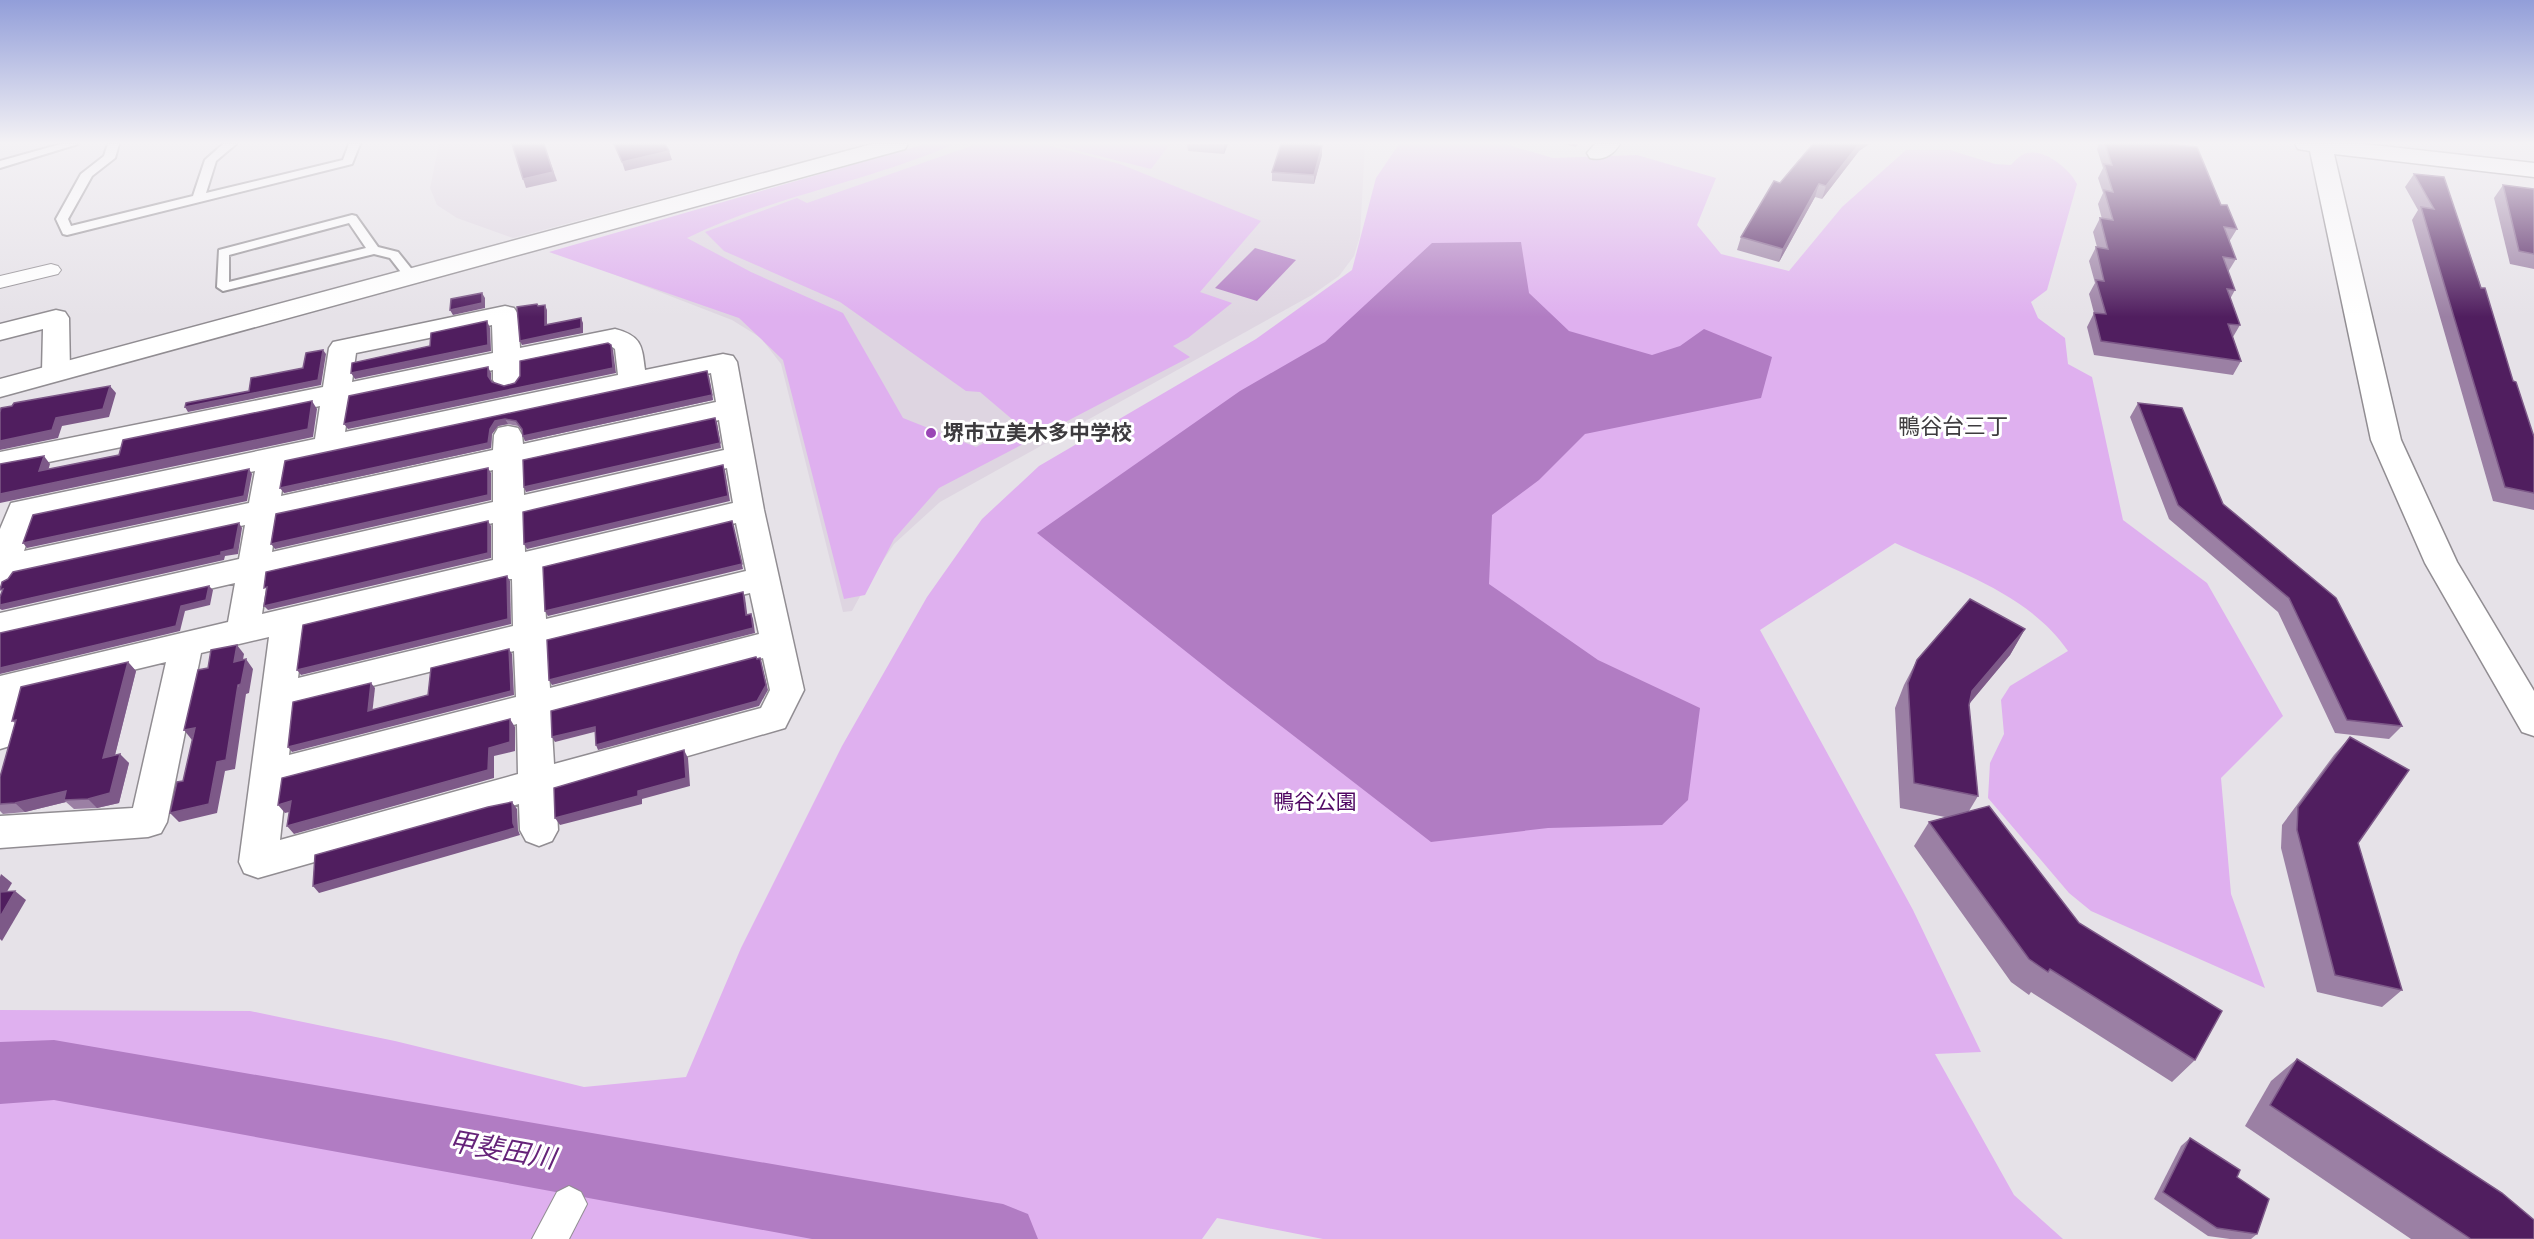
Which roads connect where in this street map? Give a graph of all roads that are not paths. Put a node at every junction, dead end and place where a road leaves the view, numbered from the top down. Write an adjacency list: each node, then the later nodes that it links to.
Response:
1 (72, 202): 2 (lane)
2 (183, 202)
3 (686, 202): 7 (street)
4 (2329, 202): 40 (street)
5 (374, 250): 5 (lane); 7 (lane)
6 (51, 270): 8 (street)
7 (412, 277): 11 (street)
8 (0, 282)
9 (0, 332): 11 (street)
10 (506, 360): 12 (street); 14 (street); 14 (street); 15 (street)
11 (56, 372): 13 (street)
12 (633, 381): 15 (street); 16 (street)
13 (0, 388)
14 (337, 393): 17 (street); 18 (street)
15 (507, 408): 18 (street); 19 (street)
16 (731, 408): 19 (street); 20 (street)
17 (122, 437): 22 (street); 23 (street)
18 (329, 445): 21 (street)
19 (508, 456): 24 (street); 25 (street)
20 (739, 456): 24 (street); 26 (street)
21 (272, 457): 23 (street); 25 (street)
22 (0, 462)
23 (107, 492): 29 (street)
24 (508, 508): 27 (street); 28 (street)
25 (263, 510): 28 (street); 29 (street)
26 (748, 510): 27 (street); 30 (street)
27 (518, 566): 31 (street); 34 (street)
28 (254, 567): 32 (street); 33 (street)
29 (1, 571)
30 (763, 578): 34 (street); 35 (street)
31 (288, 621): 33 (street); 38 (street)
32 (0, 626)
33 (243, 632): 36 (street)
34 (530, 635): 38 (street); 39 (street)
35 (776, 642): 39 (street); 43 (street)
36 (186, 646): 37 (street); 45 (street)
37 (7, 687): 41 (street)
38 (279, 696): 42 (street)
39 (534, 707): 42 (street); 43 (street)
40 (2534, 722)
41 (0, 735)
42 (269, 775): 43 (street)
43 (537, 784): 44 (street)
44 (539, 830)
45 (0, 832)
46 (569, 1204): 47 (street)
47 (550, 1239)

